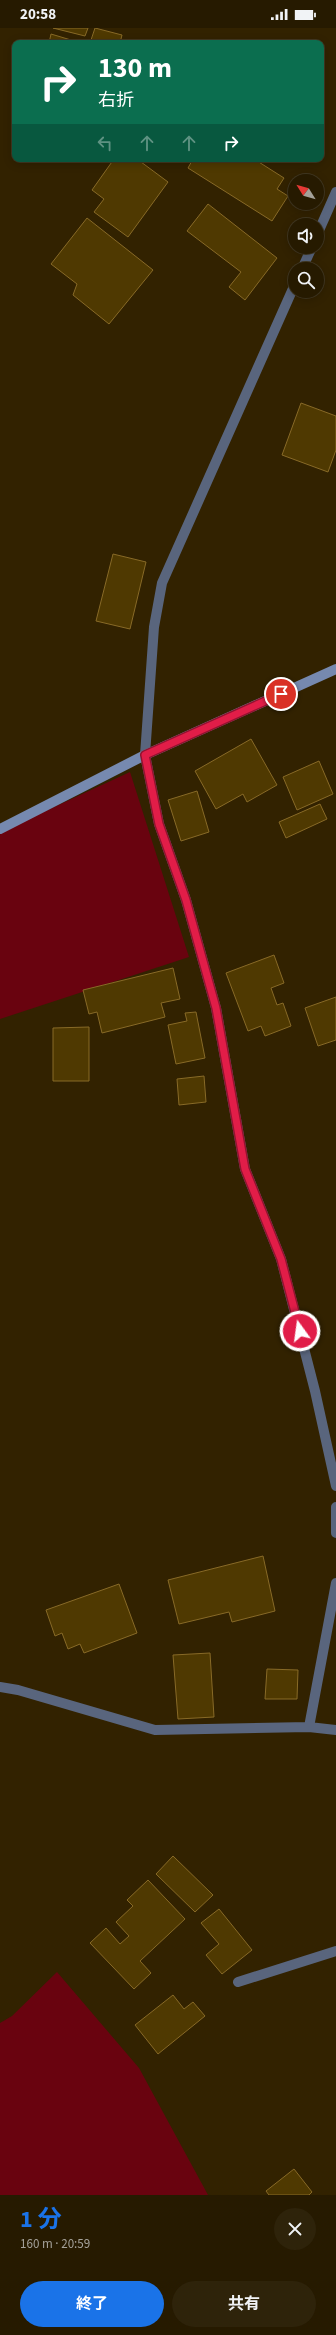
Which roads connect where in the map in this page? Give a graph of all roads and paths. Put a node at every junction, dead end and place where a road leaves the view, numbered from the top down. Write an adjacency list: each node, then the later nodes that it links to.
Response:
1 (336, 192): 2 (street)
2 (324, 219)
3 (289, 298): 5 (street)
4 (336, 669): 5 (street)
5 (145, 755): 6 (street); 7 (street)
6 (0, 828)
7 (336, 1486)
8 (336, 1507): 9 (street)
9 (336, 1530): 10 (street)
10 (336, 1534)
11 (336, 1583): 13 (street)
12 (0, 1687): 13 (street)
13 (309, 1727): 14 (street)
14 (336, 1730)
15 (336, 1951): 16 (street)
16 (238, 1982)

